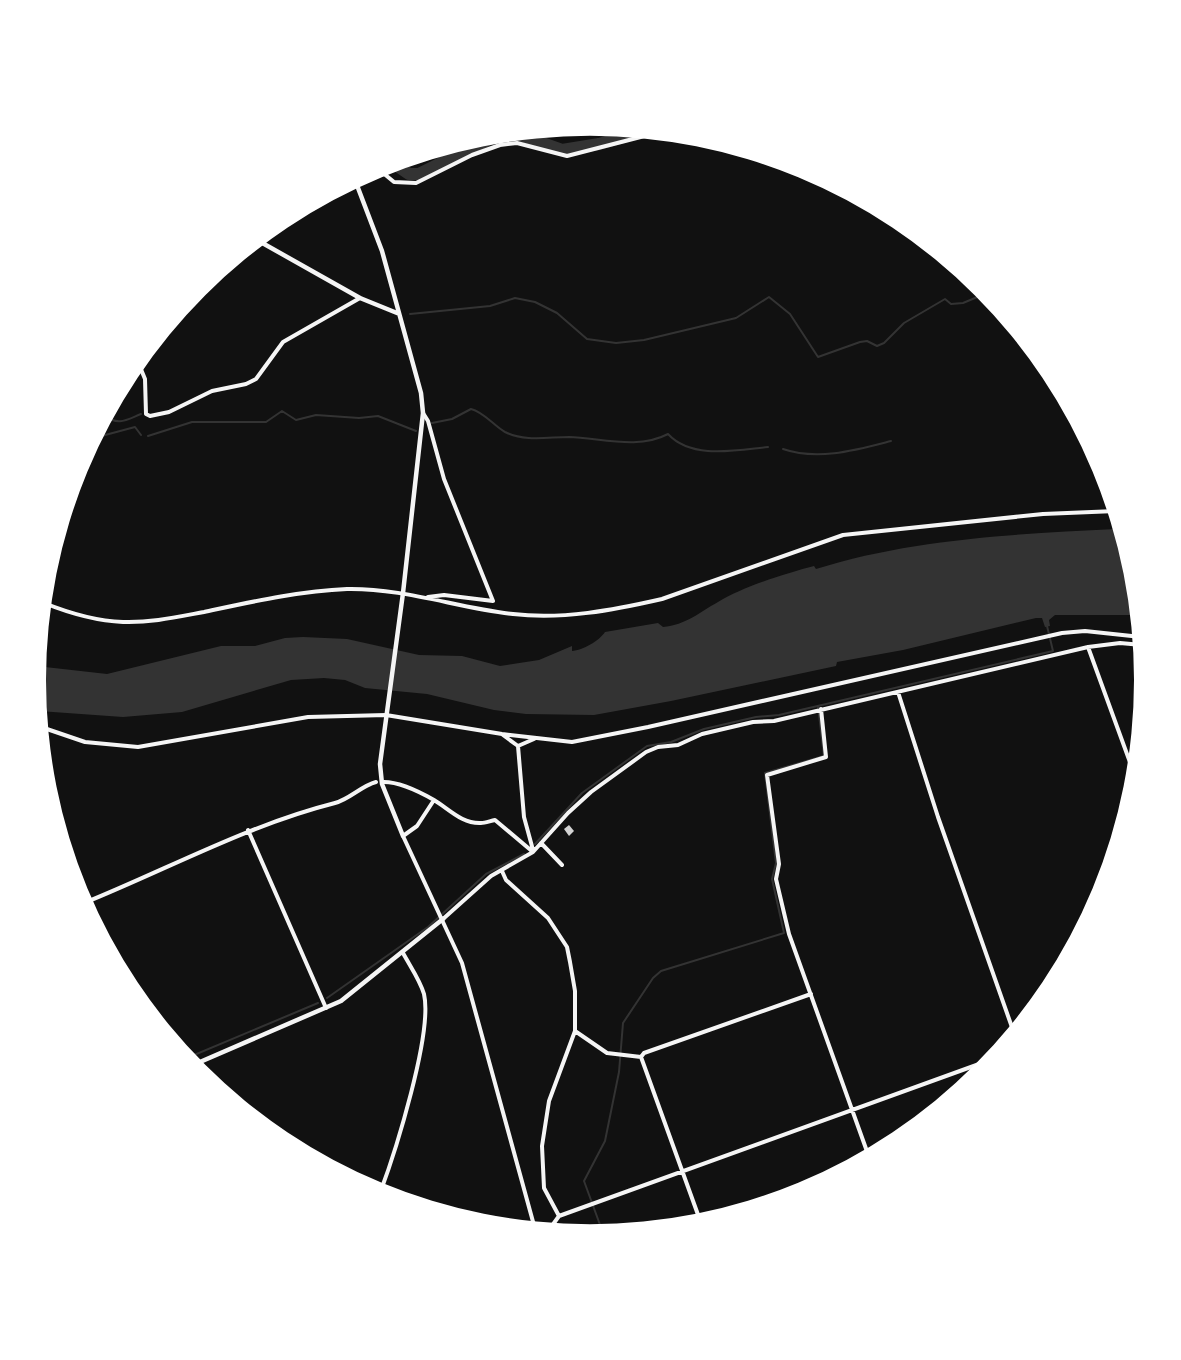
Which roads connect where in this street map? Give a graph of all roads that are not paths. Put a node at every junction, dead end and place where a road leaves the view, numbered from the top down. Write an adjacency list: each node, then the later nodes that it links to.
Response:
1 (636, 138): 2 (street)
2 (386, 176)
3 (358, 188): 6 (street)
4 (264, 244): 5 (street)
5 (360, 298): 6 (street); 7 (street)
6 (397, 312): 8 (street)
7 (142, 372)
8 (423, 413): 10 (street); 11 (street)
9 (1108, 511): 11 (street)
10 (403, 596): 11 (street); 12 (street); 18 (street)
11 (424, 597)
12 (52, 606)
13 (1132, 636): 21 (street)
14 (1133, 644): 15 (street)
15 (1088, 647): 16 (street); 23 (street)
16 (898, 692): 17 (street); 38 (street)
17 (821, 709): 29 (street); 36 (street)
18 (386, 715): 19 (street); 20 (street); 28 (street)
19 (49, 730)
20 (502, 734): 21 (street); 22 (street)
21 (535, 739): 22 (street)
22 (518, 746): 30 (street)
23 (1129, 758)
24 (376, 782): 27 (street)
25 (384, 782): 26 (street)
26 (434, 800): 28 (street); 30 (street)
27 (248, 830): 33 (street); 37 (street)
28 (403, 837): 34 (street)
29 (541, 843): 30 (street); 31 (street)
30 (534, 852): 32 (street)
31 (562, 865)
32 (502, 871): 34 (street); 39 (street)
33 (93, 899)
34 (443, 919): 35 (street); 49 (street)
35 (403, 953): 37 (street); 46 (street)
36 (811, 994): 40 (street); 43 (street)
37 (326, 1009): 41 (street)
38 (1011, 1025)
39 (575, 1031): 40 (street); 48 (street)
40 (641, 1057): 45 (street)
41 (202, 1061)
42 (974, 1066): 43 (street)
43 (853, 1112): 44 (street); 45 (street)
44 (866, 1149)
45 (683, 1171): 47 (street); 48 (street)
46 (383, 1183)
47 (698, 1214)
48 (559, 1216): 50 (street)
49 (533, 1221)
50 (554, 1223)

